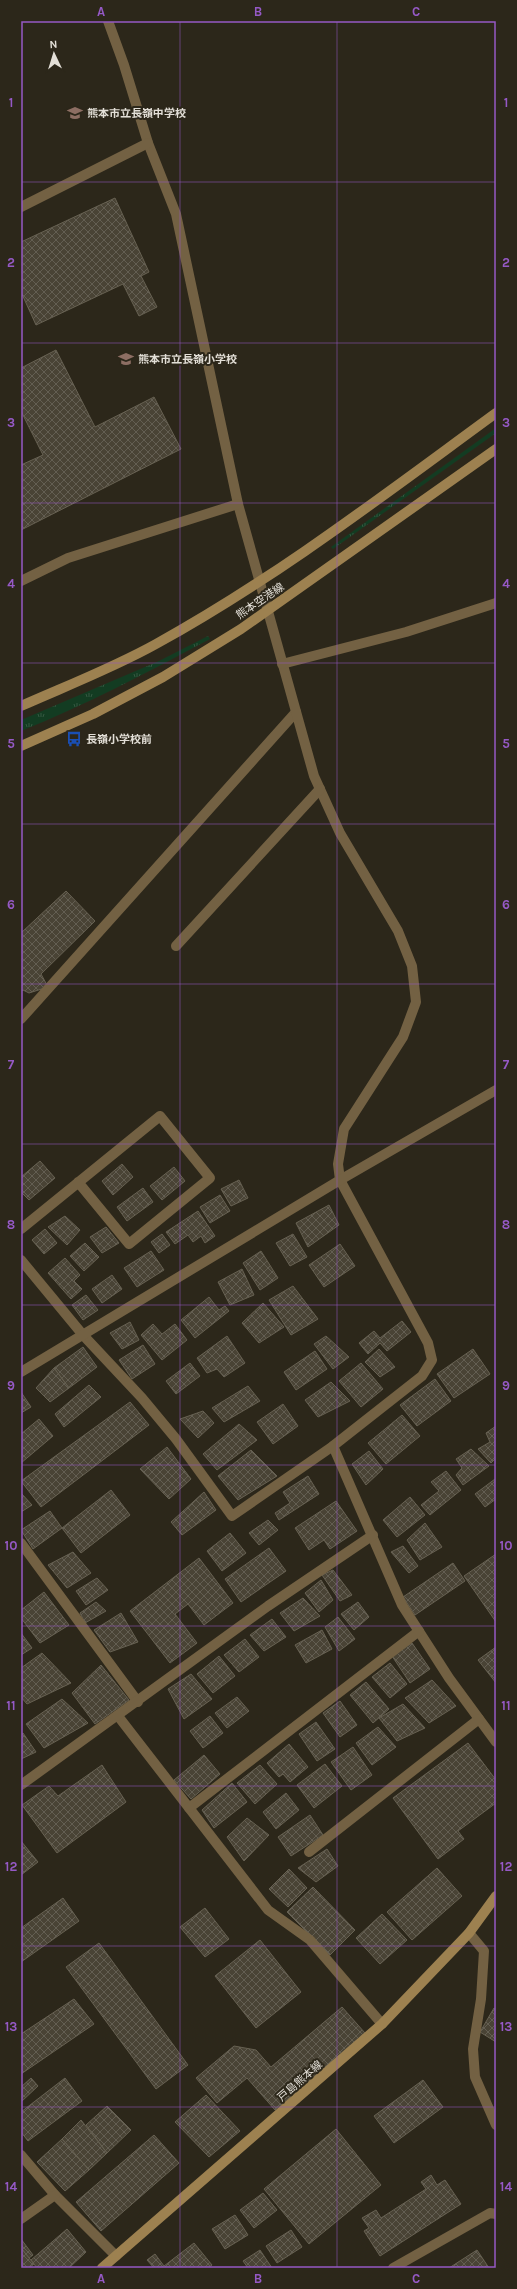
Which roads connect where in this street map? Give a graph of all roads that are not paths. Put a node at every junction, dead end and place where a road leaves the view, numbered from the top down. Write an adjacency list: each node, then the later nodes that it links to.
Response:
1 (108, 21): 2 (street)
2 (148, 143): 3 (street); 6 (street)
3 (21, 207)
4 (496, 413): 8 (main road, 熊本空港線)
5 (496, 450): 10 (main road, 熊本空港線)
6 (238, 504): 7 (street); 8 (street)
7 (21, 581)
8 (259, 582): 10 (street); 12 (main road, 熊本空港線)
9 (496, 603): 11 (street)
10 (267, 611): 11 (street); 14 (main road, 熊本空港線)
11 (282, 664): 13 (street)
12 (21, 706)
13 (296, 712): 15 (street); 17 (street)
14 (21, 746)
15 (320, 789): 16 (street); 19 (street)
16 (176, 946)
17 (21, 1019)
18 (496, 1090): 19 (street)
19 (340, 1180): 23 (street); 25 (street)
20 (78, 1182): 20 (street); 21 (street)
21 (21, 1229)
22 (21, 1260): 23 (street)
23 (83, 1335): 24 (street); 25 (street)
24 (21, 1372)
25 (333, 1446): 26 (street)
26 (372, 1534): 28 (street); 29 (street)
27 (21, 1543): 29 (street)
28 (418, 1631): 31 (street); 34 (street)
29 (138, 1702): 30 (street)
30 (118, 1716): 33 (street); 34 (street)
31 (479, 1719): 32 (street); 35 (street)
32 (496, 1742)
33 (21, 1785)
34 (189, 1808): 38 (street)
35 (309, 1852)
36 (496, 1896): 37 (main road, 戸島熊本線)
37 (469, 1933): 38 (main road, 戸島熊本線); 39 (street)
38 (382, 2024): 44 (main road, 戸島熊本線)
39 (496, 2125)
40 (21, 2155): 41 (street)
41 (55, 2195): 43 (street); 44 (street)
42 (496, 2214): 46 (street)
43 (21, 2219)
44 (116, 2256): 45 (main road, 戸島熊本線)
45 (102, 2268)
46 (393, 2268)

